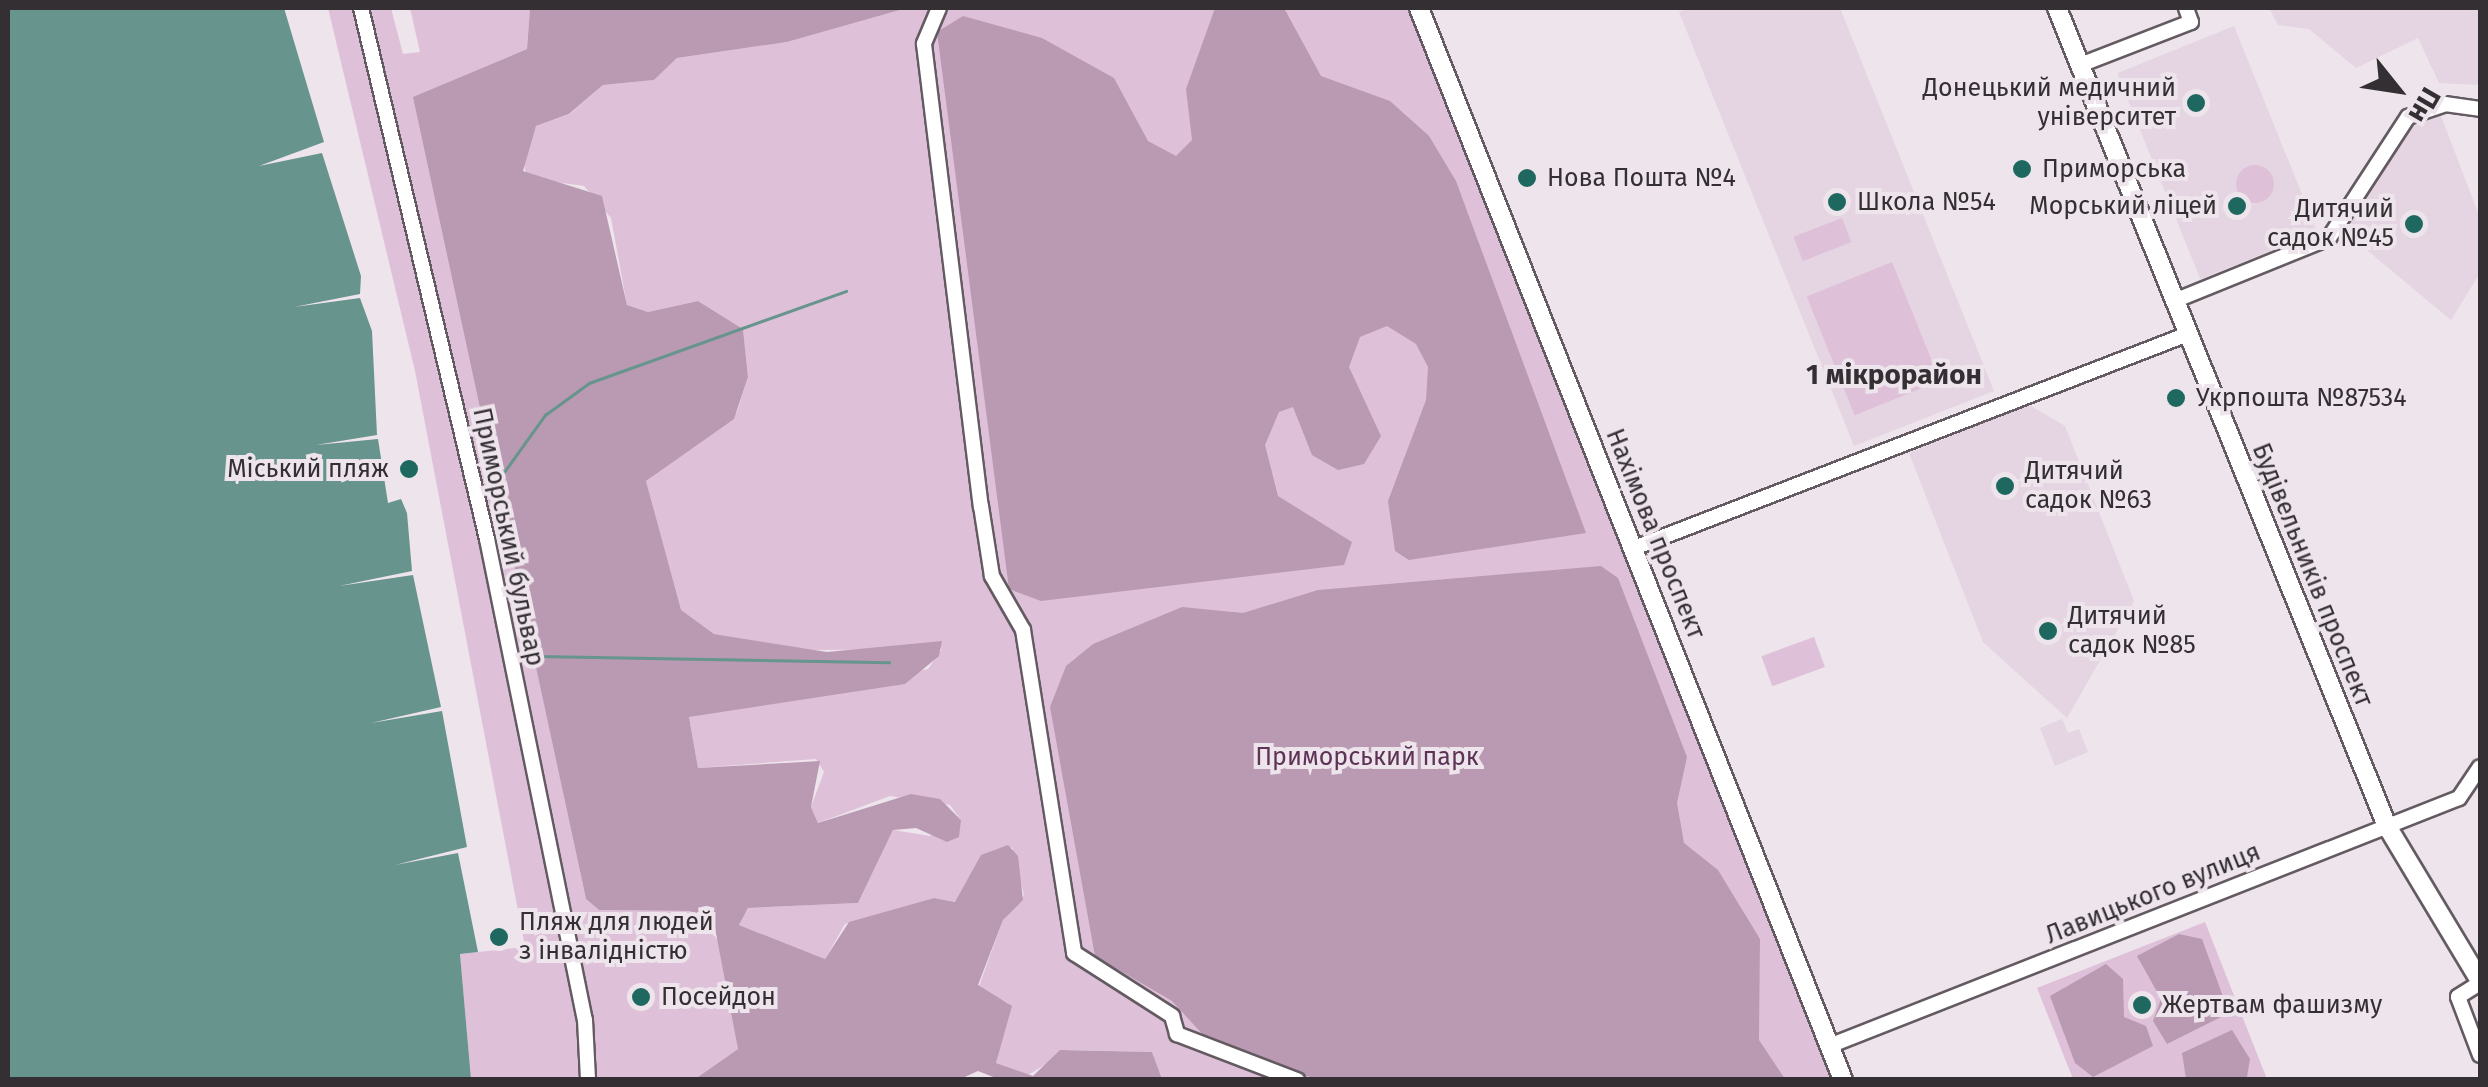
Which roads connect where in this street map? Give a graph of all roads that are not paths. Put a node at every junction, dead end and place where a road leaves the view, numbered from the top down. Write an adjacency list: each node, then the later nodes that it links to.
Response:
1 (361, 8): 16 (street, Приморський бульвар)
2 (939, 8): 17 (street)
3 (1419, 8): 10 (main road, Нахімова проспект)
4 (2057, 8): 6 (main road, Будівельників проспект)
5 (2188, 14): 6 (street)
6 (2080, 65): 8 (main road, Будівельників проспект)
7 (2480, 109): 8 (street)
8 (2174, 301): 9 (main road, Будівельників проспект)
9 (2188, 334): 10 (street); 12 (main road, Будівельників проспект)
10 (1634, 548): 14 (main road, Нахімова проспект)
11 (2480, 767): 12 (street, Лавицького вулиця)
12 (2387, 826): 13 (main road, Будівельників проспект); 14 (street, Лавицького вулиця)
13 (2480, 982): 15 (street)
14 (1829, 1046): 18 (main road, Нахімова проспект)
15 (2480, 1055)
16 (588, 1080)
17 (1297, 1080)
18 (1843, 1080)

